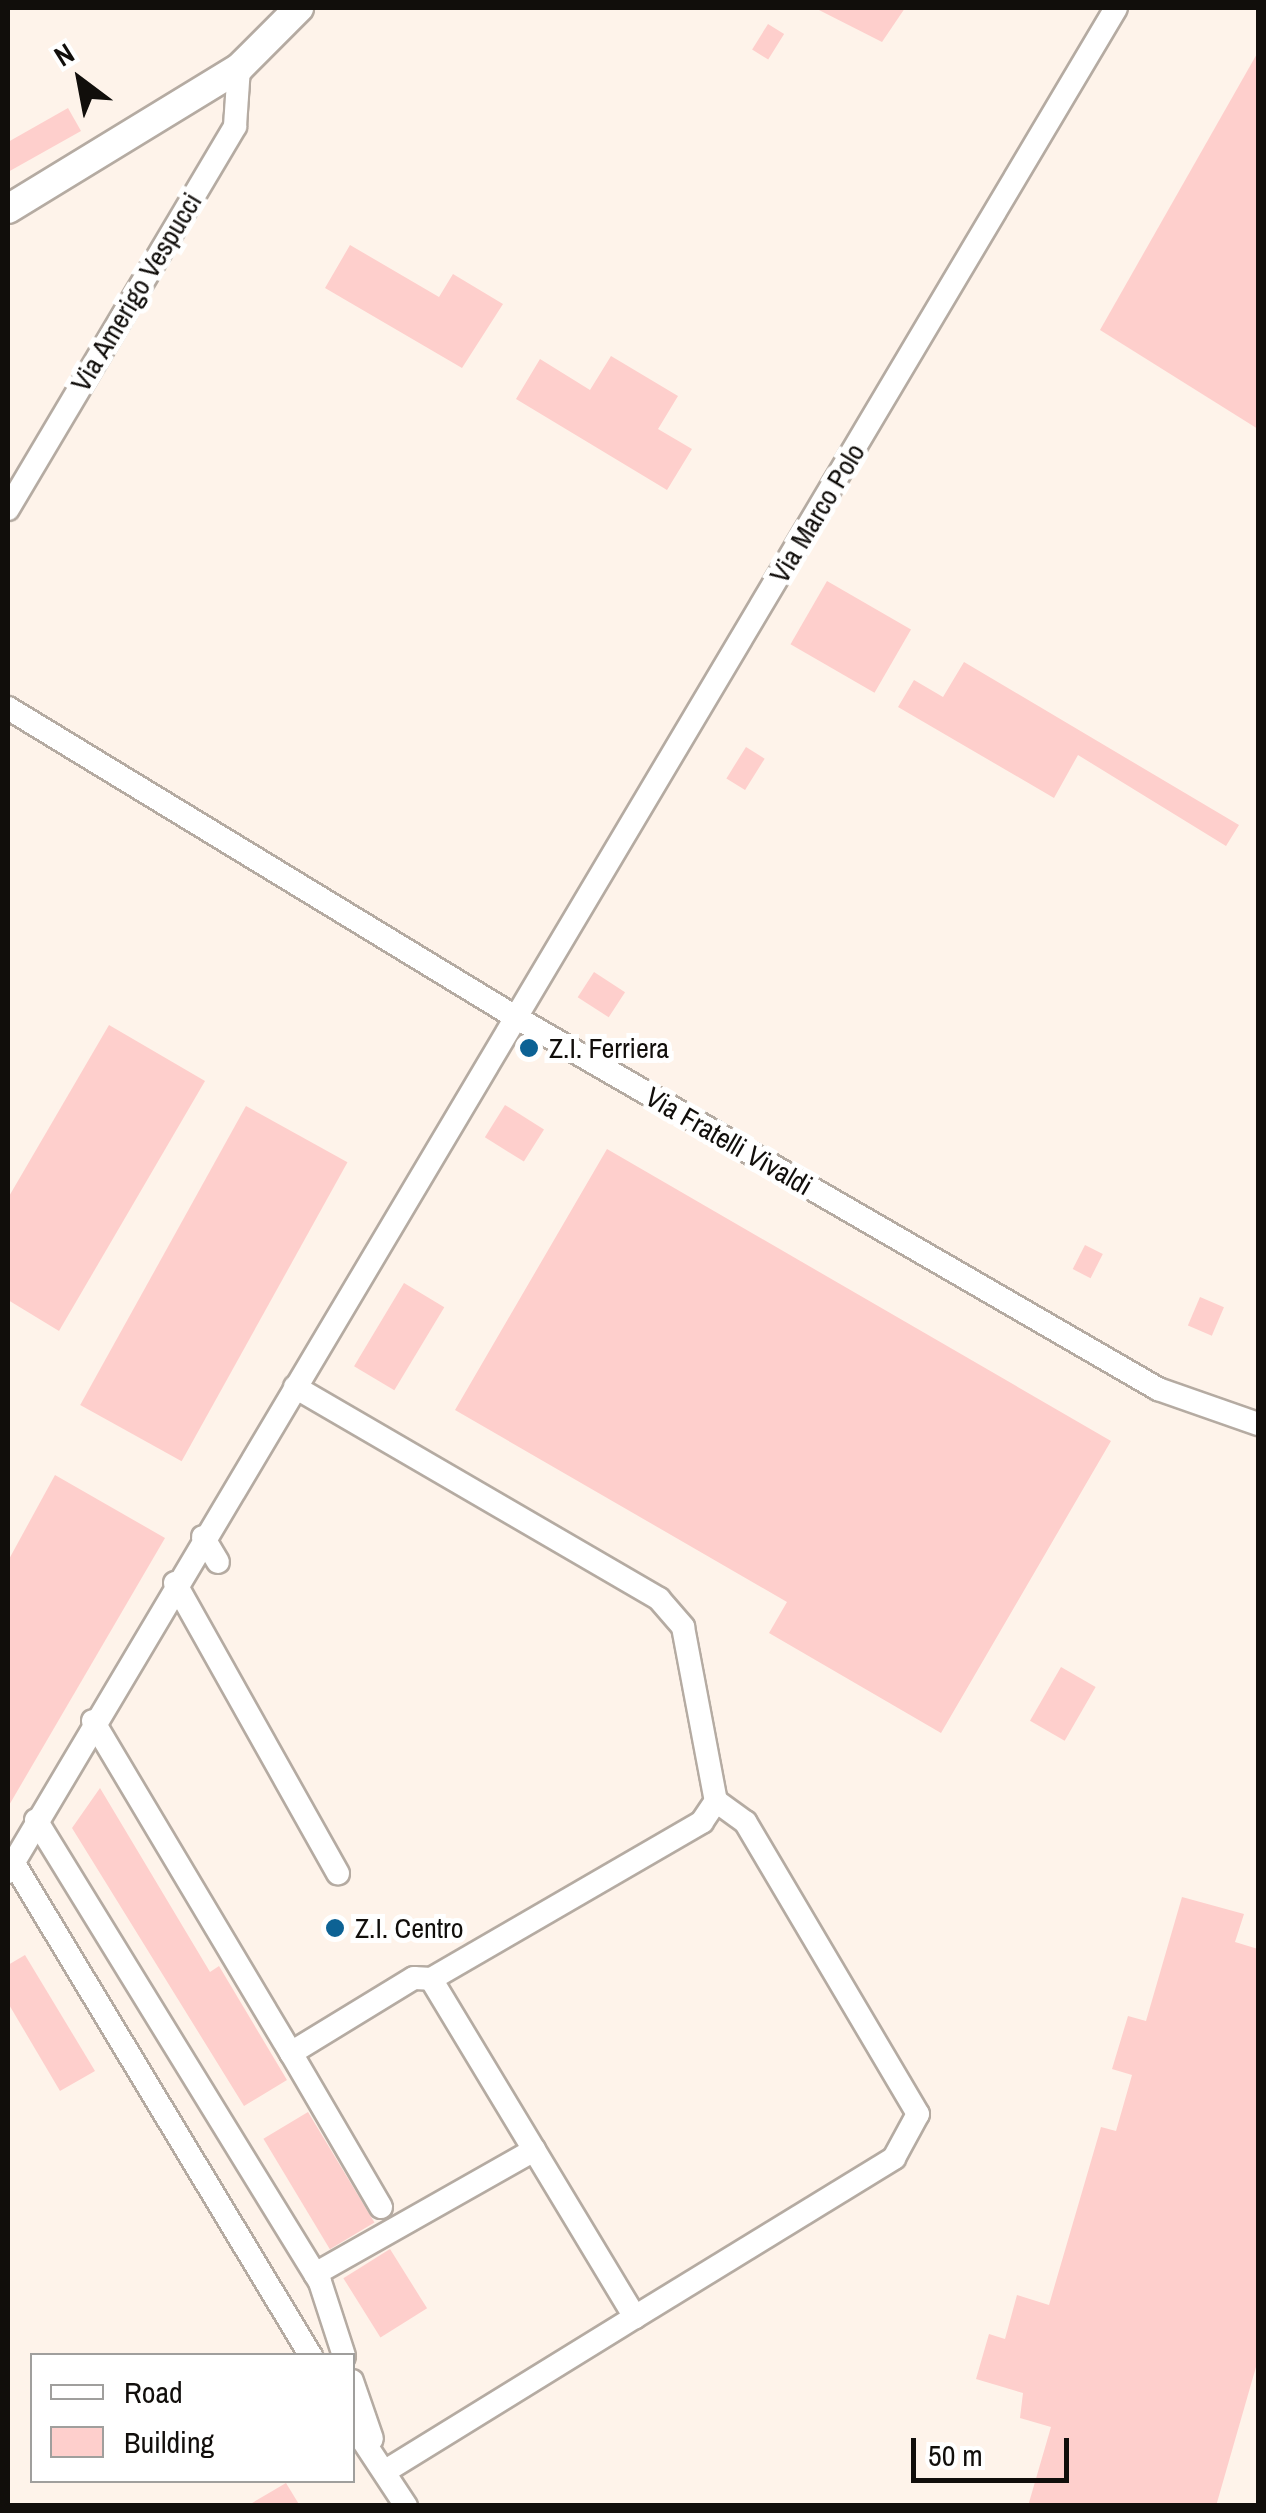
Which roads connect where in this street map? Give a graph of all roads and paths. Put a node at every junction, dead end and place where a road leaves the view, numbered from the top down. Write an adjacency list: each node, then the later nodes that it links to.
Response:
1 (299, 8): 3 (main road)
2 (1116, 8): 7 (street, Via Marco Polo)
3 (239, 68): 4 (main road); 5 (street, Via Amerigo Vespucci)
4 (8, 209)
5 (8, 509)
6 (8, 708): 7 (street, Via Fratelli Vivaldi)
7 (517, 1018): 8 (street, Via Marco Polo); 9 (street, Via Fratelli Vivaldi)
8 (294, 1386): 10 (street, Via Marco Polo); 14 (street)
9 (1258, 1424)
10 (203, 1537): 11 (street); 12 (street, Via Marco Polo)
11 (218, 1562)
12 (175, 1584): 13 (street, Via Marco Polo); 17 (street)
13 (93, 1721): 15 (street, Via Marco Polo); 19 (street)
14 (716, 1801): 18 (street); 23 (street)
15 (36, 1820): 16 (street, Via Marco Polo); 22 (street)
16 (10, 1867): 24 (street)
17 (338, 1873)
18 (431, 1979): 19 (street); 20 (street)
19 (291, 2053): 21 (street)
20 (534, 2150): 22 (street); 23 (street)
21 (381, 2207)
22 (315, 2274): 25 (street)
23 (635, 2317): 27 (street)
24 (309, 2353)
25 (343, 2353)
26 (358, 2420): 27 (street)
27 (383, 2465): 28 (street)
28 (406, 2506)

